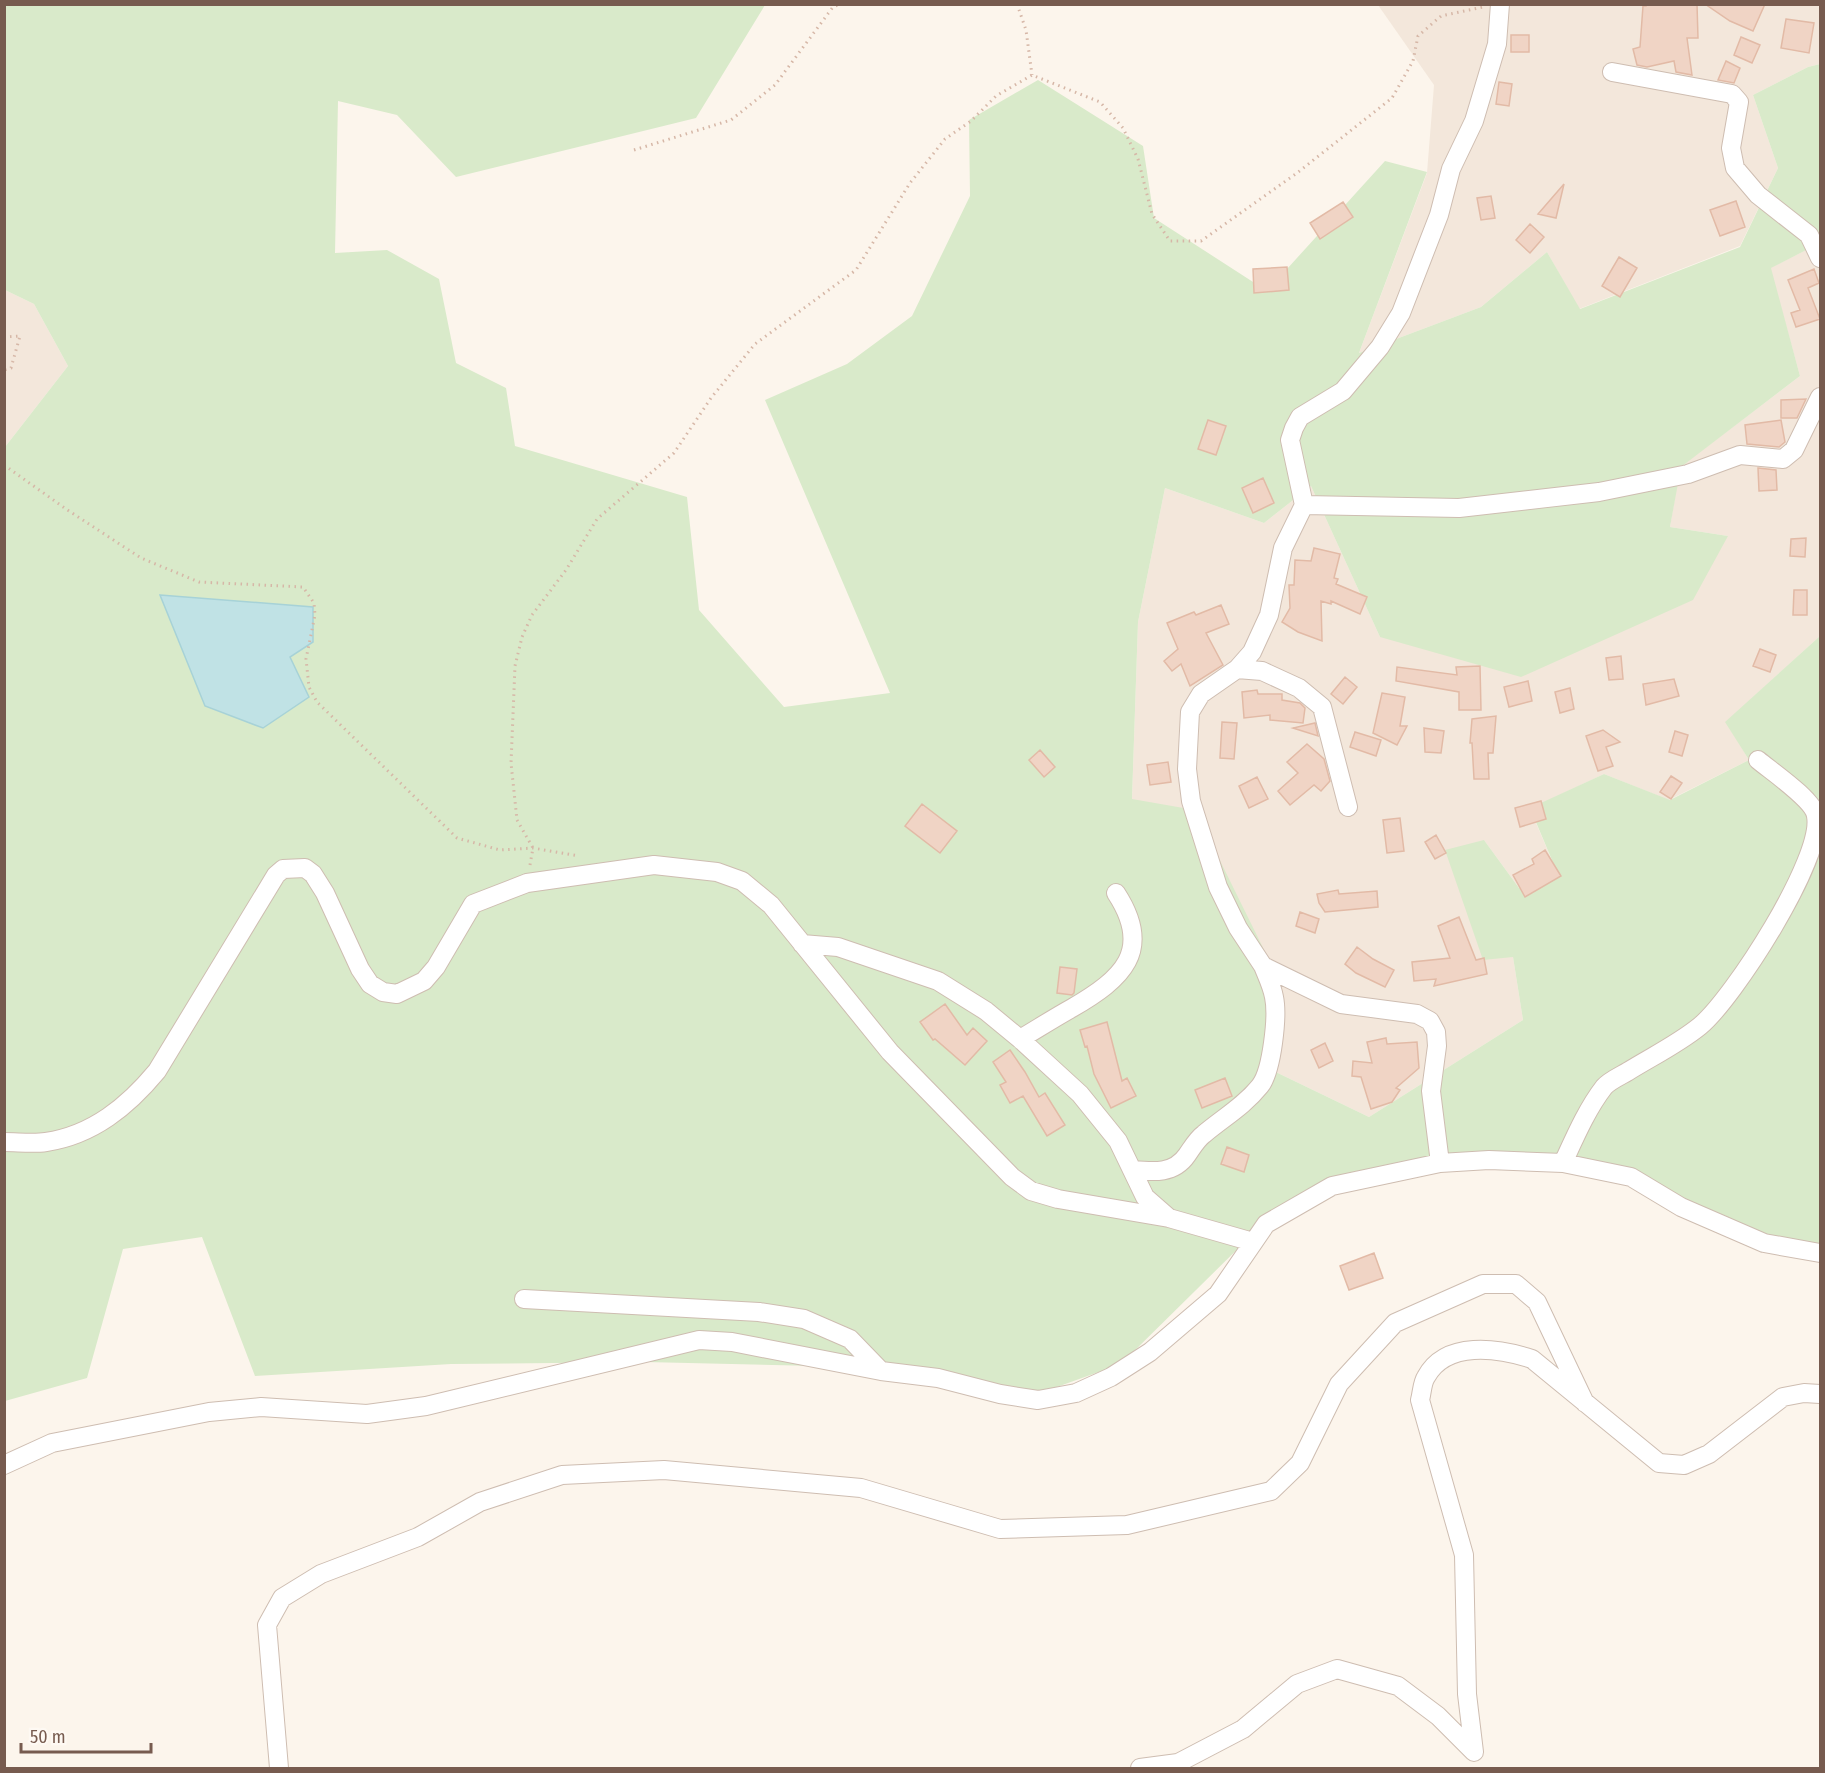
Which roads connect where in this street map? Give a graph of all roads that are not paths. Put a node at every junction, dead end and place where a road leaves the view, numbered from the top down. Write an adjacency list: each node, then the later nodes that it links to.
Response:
1 (1493, 6): 5 (street)
2 (1612, 72): 3 (street)
3 (1821, 258)
4 (1821, 397): 5 (street)
5 (1304, 505): 6 (street)
6 (1237, 669): 8 (street); 11 (street)
7 (1758, 760): 14 (street)
8 (1348, 807)
9 (1116, 893): 12 (street)
10 (802, 944): 12 (street); 13 (street); 17 (street)
11 (1263, 966): 15 (street); 16 (street)
12 (1020, 1039): 16 (street)
13 (4, 1142)
14 (1563, 1162): 15 (street); 19 (street)
15 (1440, 1163): 18 (street)
16 (1133, 1170): 17 (street)
17 (1169, 1218): 18 (street)
18 (1253, 1242): 21 (street)
19 (1821, 1253)
20 (524, 1299): 21 (street)
21 (881, 1371): 24 (street)
22 (1821, 1394): 23 (street)
23 (1585, 1403): 25 (street); 26 (street)
24 (4, 1465)
25 (1477, 1760): 27 (street)
26 (279, 1768)
27 (1140, 1768)

